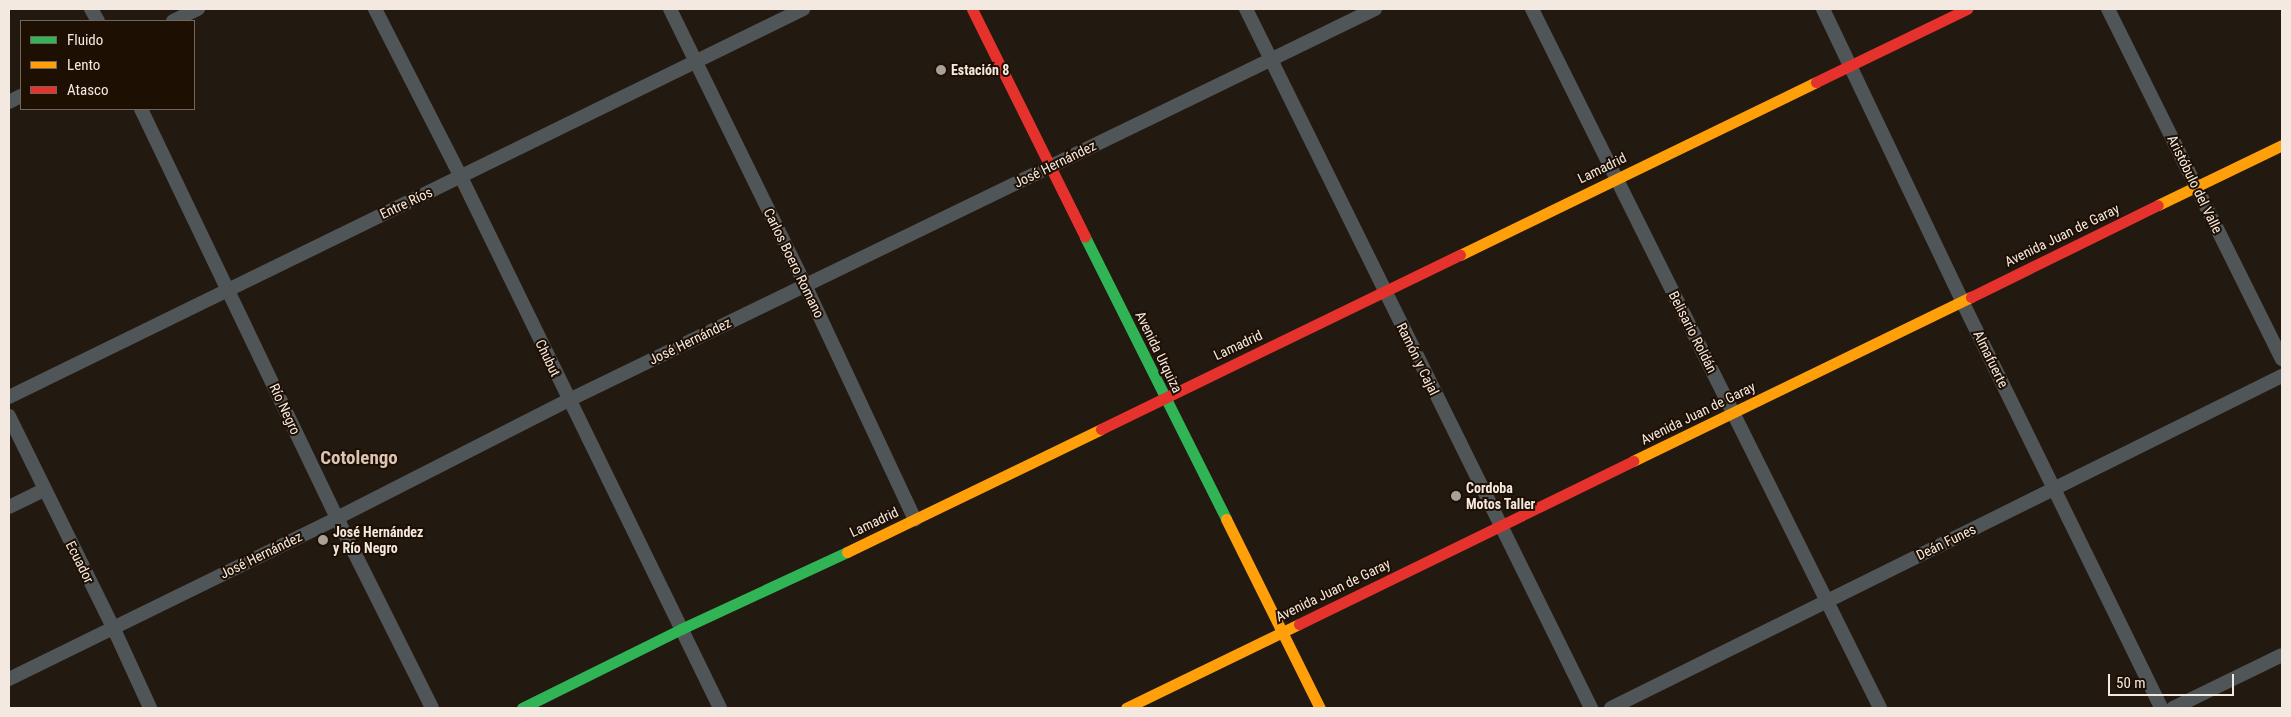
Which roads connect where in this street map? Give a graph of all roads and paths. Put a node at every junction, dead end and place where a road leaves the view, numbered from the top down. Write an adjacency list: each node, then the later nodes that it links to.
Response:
1 (91, 9): 13 (street)
2 (198, 9): 14 (street)
3 (375, 9): 21 (street, Chubut)
4 (670, 9): 16 (street, Carlos Boero Romano)
5 (804, 9): 16 (street, Entre Ríos)
6 (972, 9): 20 (street, Avenida Urquiza)
7 (1246, 9): 15 (street, Ramón y Cajal)
8 (1375, 9): 15 (street, José Hernández)
9 (1532, 9): 22 (street, Belisario Roldán)
10 (1824, 9): 17 (street, Almafuerte)
11 (1967, 9): 17 (street, Lamadrid)
12 (2108, 9): 23 (street, Aristóbulo del Valle)
13 (97, 20)
14 (175, 20)
15 (1271, 60): 20 (street, José Hernández); 26 (street, Ramón y Cajal)
16 (696, 61): 21 (street, Entre Ríos); 24 (street, Carlos Boero Romano)
17 (1850, 66): 22 (street, Lamadrid); 27 (street, Almafuerte)
18 (141, 110): 25 (street, Río Negro)
19 (2282, 145): 23 (street, Avenida Juan de Garay)
20 (1051, 166): 24 (street, José Hernández); 31 (street, Avenida Urquiza)
21 (461, 177): 25 (street, Entre Ríos); 32 (street, Chubut)
22 (1615, 178): 26 (street, Lamadrid); 33 (street, Belisario Roldán)
23 (2197, 186): 27 (street, Avenida Juan de Garay); 28 (street, Aristóbulo del Valle)
24 (805, 285): 32 (street, José Hernández); 39 (street, Carlos Boero Romano)
25 (228, 288): 30 (street, Entre Ríos); 38 (street, Río Negro)
26 (1385, 292): 31 (street, Lamadrid); 40 (street, Ramón y Cajal)
27 (1962, 301): 33 (street, Avenida Juan de Garay); 35 (street, Almafuerte)
28 (2282, 359)
29 (2282, 376): 35 (street, Deán Funes)
30 (9, 397)
31 (1164, 397): 39 (street, Lamadrid); 44 (street, Avenida Urquiza)
32 (569, 400): 38 (street, José Hernández); 43 (street, Chubut)
33 (1733, 412): 40 (street, Avenida Juan de Garay); 41 (street, Belisario Roldán)
34 (9, 416): 36 (street, Ecuador)
35 (2055, 489): 41 (street, Deán Funes); 56 (street, Almafuerte)
36 (44, 490): 37 (street); 42 (street, Ecuador)
37 (9, 507)
38 (337, 518): 42 (street, José Hernández); 48 (street, Río Negro)
39 (915, 520): 43 (street, Lamadrid)
40 (1501, 526): 44 (street, Avenida Juan de Garay); 53 (street, Ramón y Cajal)
41 (1827, 601): 54 (street, Deán Funes); 55 (street, Belisario Roldán)
42 (113, 627): 46 (street, José Hernández); 47 (street, Ecuador)
43 (682, 629): 49 (street, Lamadrid); 50 (street, Chubut)
44 (1281, 632): 51 (street, Avenida Juan de Garay); 52 (street, Avenida Urquiza)
45 (2282, 655): 57 (street)
46 (9, 679)
47 (150, 708)
48 (432, 708)
49 (522, 708)
50 (720, 708)
51 (1126, 708)
52 (1320, 708)
53 (1590, 708)
54 (1611, 708)
55 (1880, 708)
56 (2161, 708)
57 (2173, 708)

